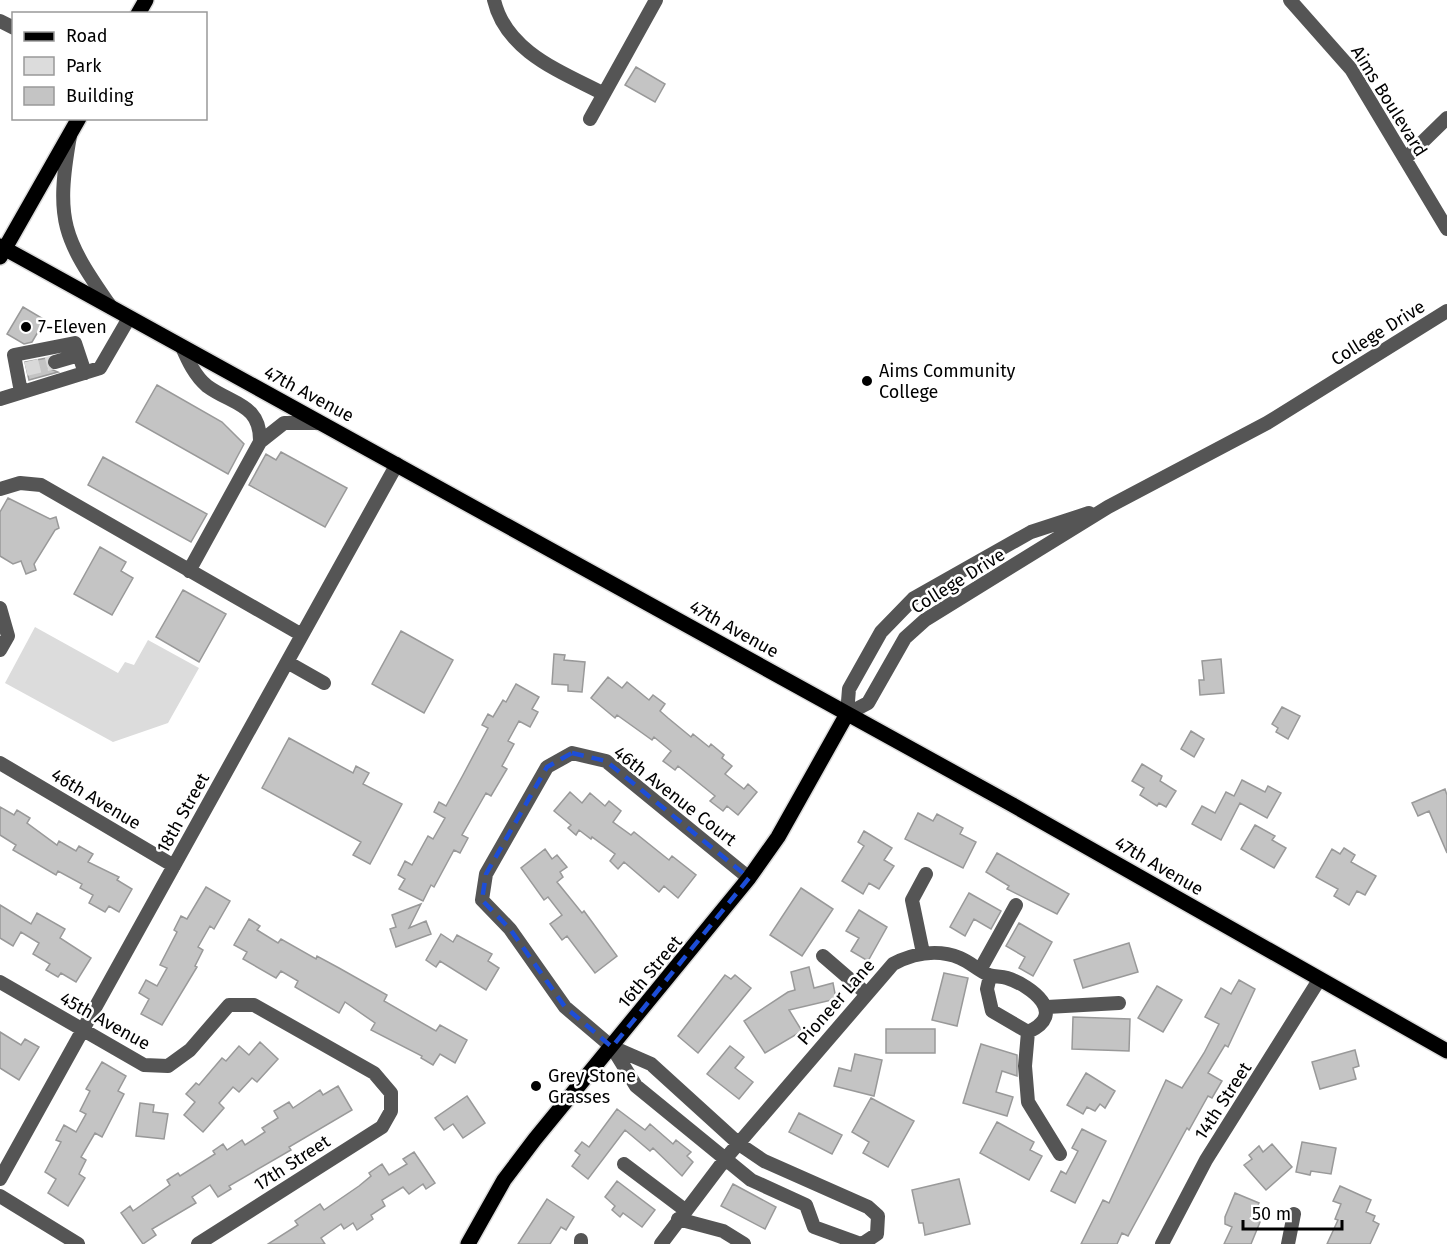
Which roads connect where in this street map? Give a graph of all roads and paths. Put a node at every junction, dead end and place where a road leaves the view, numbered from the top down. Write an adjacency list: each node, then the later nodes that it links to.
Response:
1 (494, 0): 4 (street)
2 (656, 0): 4 (street)
3 (1290, 0): 9 (street, Aims Boulevard)
4 (604, 94): 6 (street)
5 (1447, 118): 9 (street)
6 (590, 119)
7 (78, 120): 8 (main road)
8 (71, 133): 11 (main road); 12 (street)
9 (1405, 159): 10 (street, Aims Boulevard)
10 (1447, 230)
11 (2, 250): 12 (main road, 47th Avenue)
12 (112, 309): 14 (main road, 47th Avenue)
13 (1446, 310): 25 (street, College Drive)
14 (129, 318): 15 (main road, 47th Avenue); 18 (street)
15 (182, 348): 21 (main road, 47th Avenue); 22 (street)
16 (79, 355): 17 (street); 18 (street); 19 (street)
17 (56, 362)
18 (84, 373): 19 (street)
19 (21, 392): 20 (street)
20 (0, 399)
21 (322, 424): 22 (street); 23 (main road, 47th Avenue)
22 (260, 442): 26 (street)
23 (397, 464): 28 (street, 18th Street); 32 (main road, 47th Avenue)
24 (0, 489): 26 (street)
25 (1108, 507): 32 (street, College Drive); 32 (street, College Drive)
26 (189, 571): 28 (street)
27 (0, 608): 29 (street)
28 (302, 635): 30 (street, 18th Street)
29 (0, 650)
30 (287, 662): 31 (street); 34 (street, 18th Street)
31 (324, 683)
32 (847, 714): 36 (main road, 16th Street); 41 (main road, 47th Avenue)
33 (0, 763): 34 (street, 46th Avenue)
34 (174, 866): 46 (street, 18th Street)
35 (926, 874): 38 (street)
36 (750, 878): 48 (main road, 16th Street); 48 (street, 46th Avenue Court)
37 (1016, 904): 40 (street)
38 (923, 953): 40 (street, Pioneer Lane); 43 (street, Pioneer Lane)
39 (823, 956): 43 (street)
40 (985, 973): 45 (street, Pioneer Lane); 47 (street)
41 (1319, 980): 49 (main road, 47th Avenue); 67 (street, 14th Street)
42 (0, 982): 46 (street, 45th Avenue)
43 (867, 994): 51 (street, Pioneer Lane)
44 (1119, 1003): 45 (street)
45 (1047, 1007): 47 (street)
46 (82, 1030): 50 (street, 45th Avenue); 55 (street, 18th Street)
47 (1028, 1032): 52 (street)
48 (612, 1047): 51 (street); 53 (street); 63 (main road, 16th Street)
49 (1447, 1052)
50 (391, 1101): 62 (street, 17th Street)
51 (739, 1144): 53 (street, Pioneer Lane); 56 (street)
52 (1060, 1155)
53 (726, 1158): 58 (street); 60 (street, Pioneer Lane)
54 (624, 1164): 60 (street)
55 (0, 1179)
56 (816, 1184): 58 (street); 66 (street)
57 (0, 1196): 61 (street)
58 (806, 1204): 66 (street)
59 (1294, 1214): 68 (street)
60 (681, 1215): 64 (street, Pioneer Lane); 65 (street)
61 (78, 1244)
62 (198, 1244)
63 (468, 1244)
64 (661, 1244)
65 (744, 1244)
66 (862, 1244)
67 (1162, 1244)
68 (1288, 1244)

